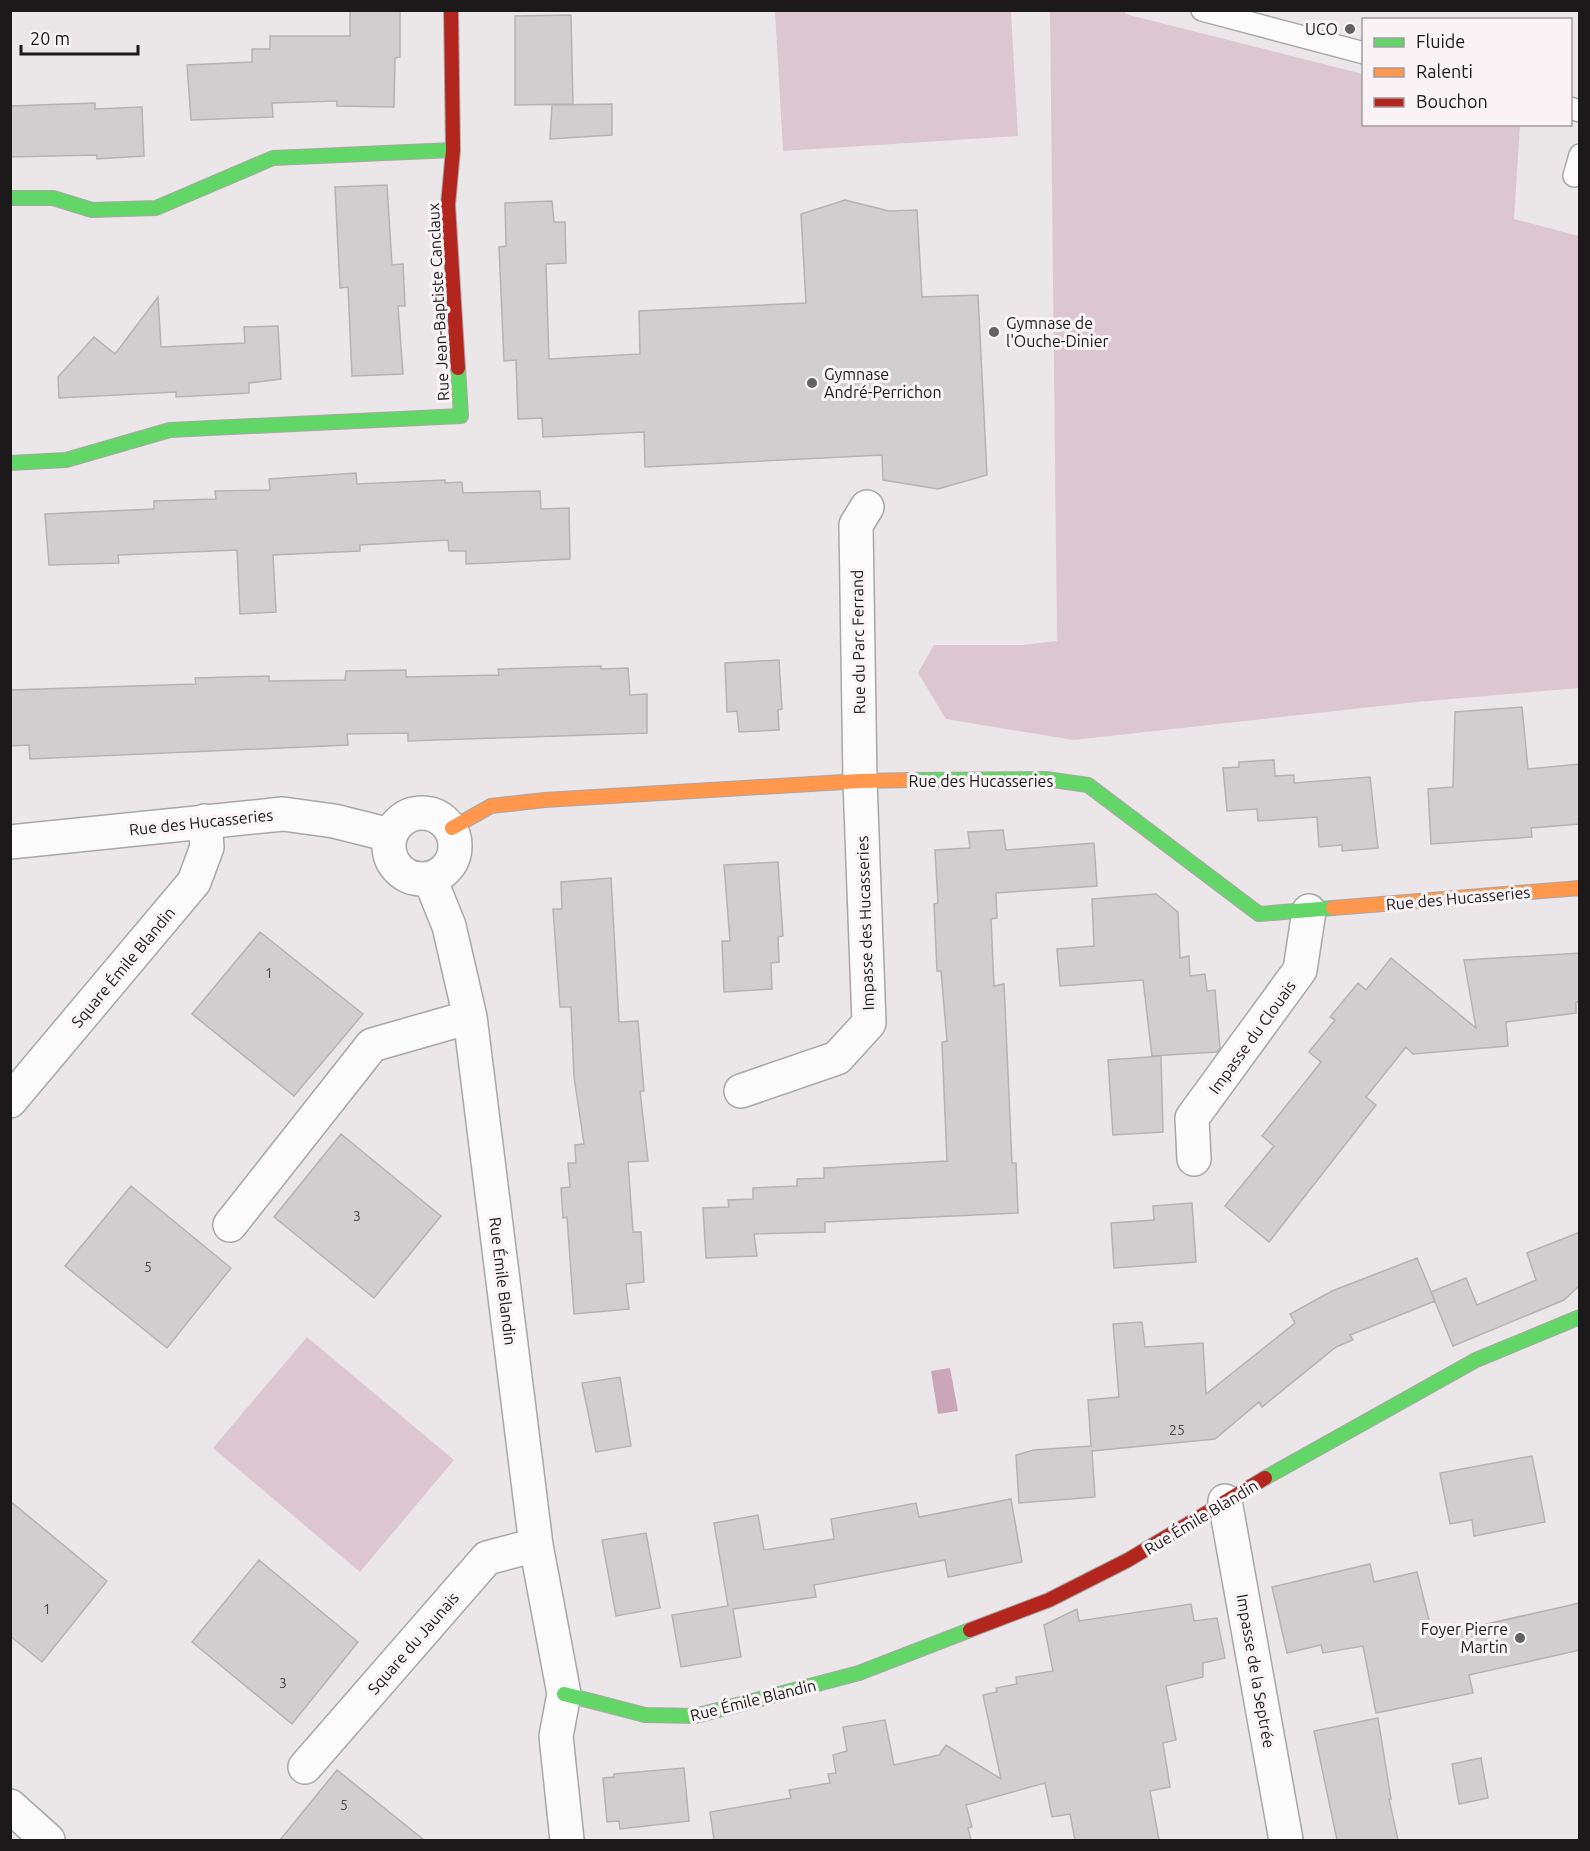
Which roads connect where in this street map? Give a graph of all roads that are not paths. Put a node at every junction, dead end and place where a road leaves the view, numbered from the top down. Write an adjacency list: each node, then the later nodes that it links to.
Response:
1 (451, 10): 4 (street)
2 (1202, 10): 3 (lane)
3 (1362, 52)
4 (453, 150): 5 (street); 6 (street, Rue Jean-Baptiste Canclaux)
5 (10, 198)
6 (10, 463)
7 (867, 507): 8 (street, Rue du Parc Ferrand)
8 (860, 781): 10 (street, Rue des Hucasseries); 15 (street, Rue des Hucasseries); 17 (street, Impasse des Hucasseries)
9 (205, 821): 11 (street, Rue des Hucasseries); 12 (street, Rue des Hucasseries); 18 (street, Square Émile Blandin)
10 (452, 828): 11 (street); 13 (street)
11 (390, 835): 13 (street)
12 (10, 842)
13 (430, 879): 16 (street, Rue Émile Blandin)
14 (1580, 888): 15 (street, Rue des Hucasseries)
15 (1309, 911): 19 (street, Impasse du Clouais)
16 (470, 1017): 20 (street); 23 (street, Rue Émile Blandin)
17 (741, 1091)
18 (10, 1101)
19 (1194, 1159)
20 (230, 1225)
21 (1580, 1317): 22 (street, Rue Émile Blandin)
22 (1225, 1501): 24 (street, Rue Émile Blandin); 29 (street, Impasse de la Septrée)
23 (536, 1545): 24 (street, Rue Émile Blandin); 25 (street, Square du Jaunais)
24 (564, 1694): 28 (street)
25 (305, 1767)
26 (10, 1806): 27 (street)
27 (48, 1840)
28 (567, 1840)
29 (1286, 1840)

